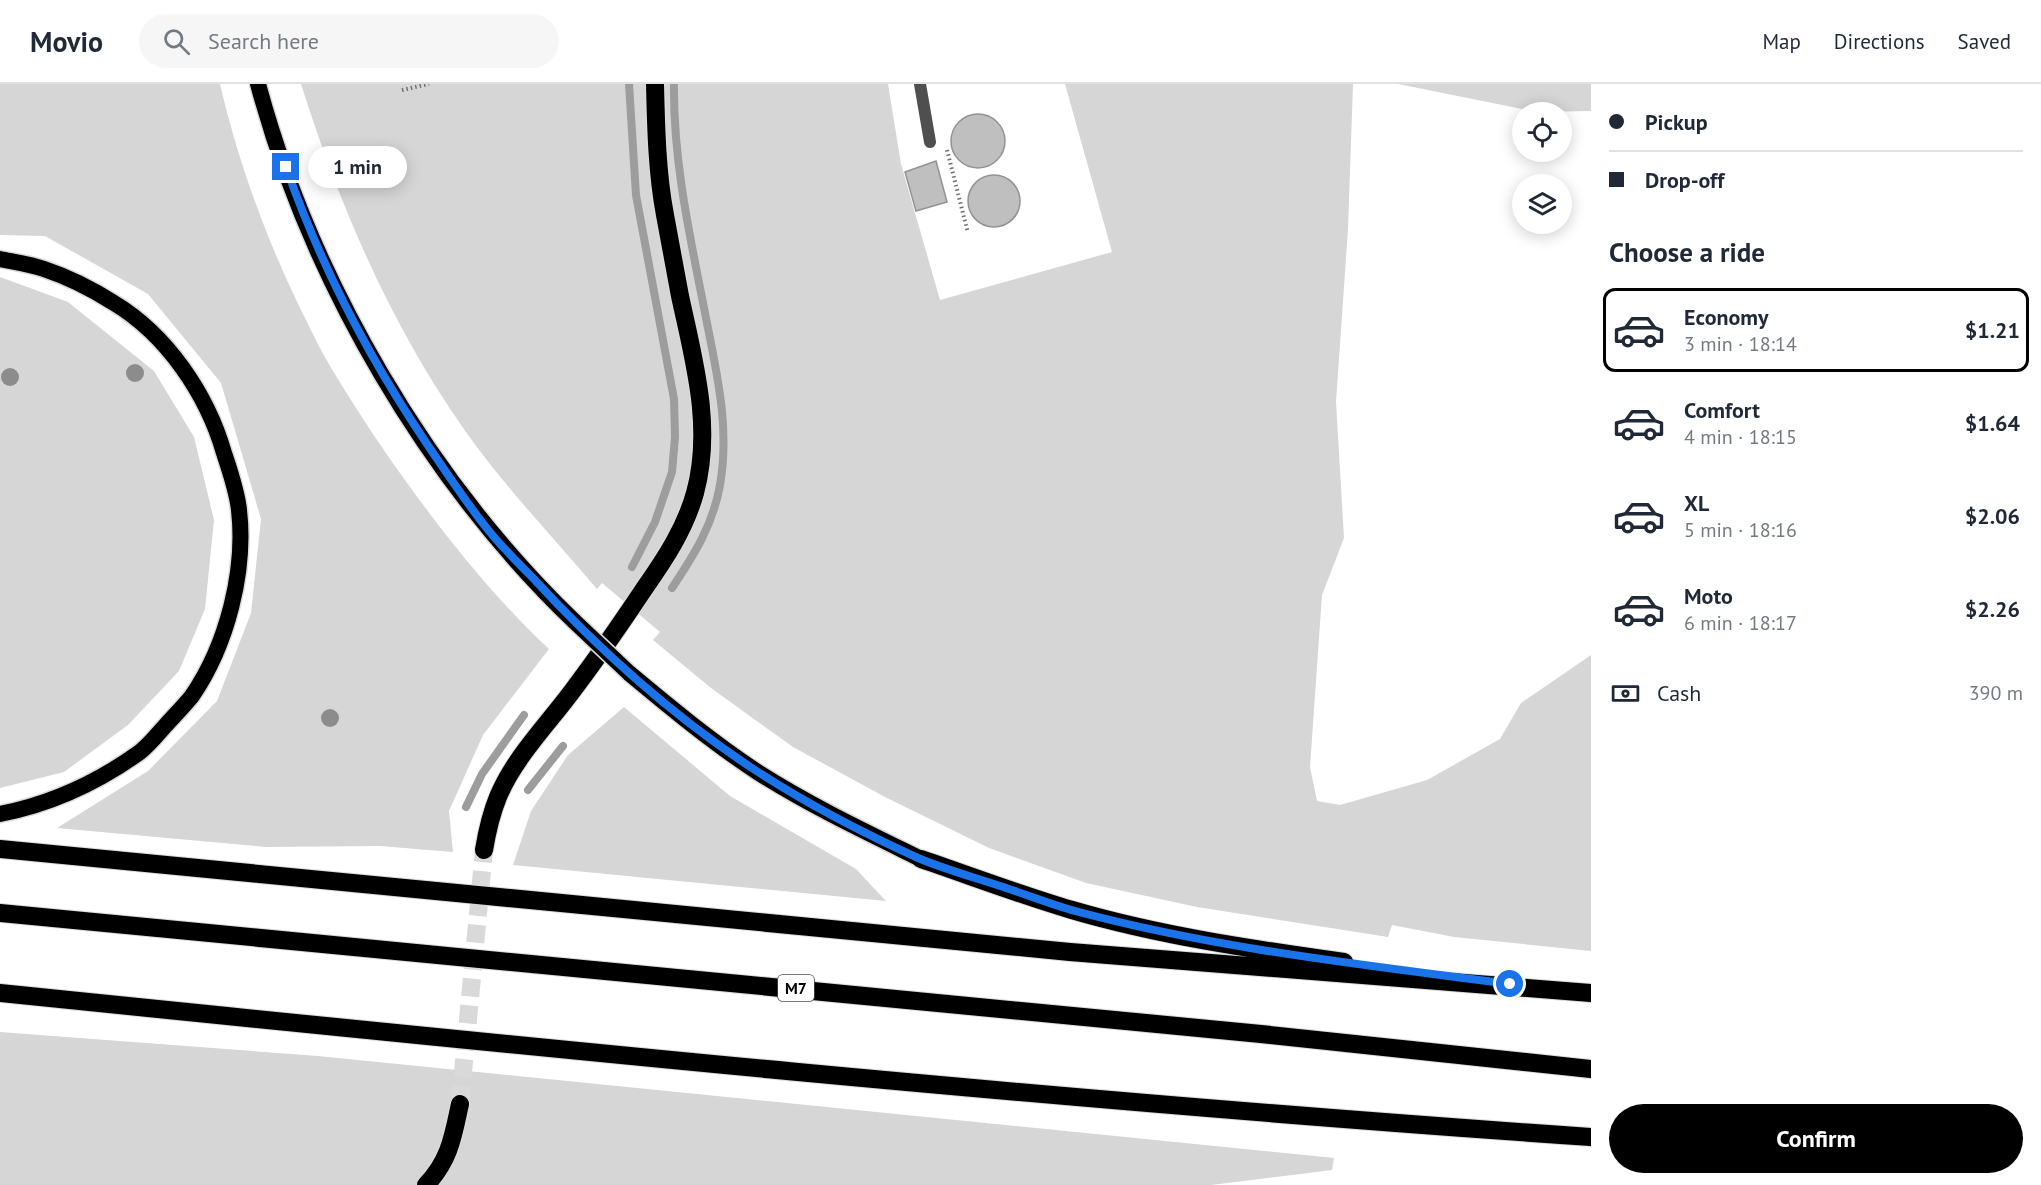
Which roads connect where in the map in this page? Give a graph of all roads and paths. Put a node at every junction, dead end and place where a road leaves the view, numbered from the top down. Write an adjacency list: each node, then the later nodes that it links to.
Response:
1 (258, 84): 13 (highway, bridge)
2 (429, 84): 5 (path)
3 (655, 84): 12 (highway)
4 (920, 84): 6 (lane)
5 (402, 90)
6 (927, 124): 7 (lane); 8 (path)
7 (930, 142)
8 (968, 233)
9 (0, 259): 10 (highway)
10 (0, 814)
11 (0, 849): 15 (highway)
12 (484, 850)
13 (921, 859): 15 (highway)
14 (0, 913): 18 (highway, M7)
15 (1533, 987): 17 (highway)
16 (0, 993): 20 (highway)
17 (1591, 993)
18 (1591, 1069)
19 (460, 1104): 21 (highway)
20 (1591, 1137)
21 (426, 1185)

